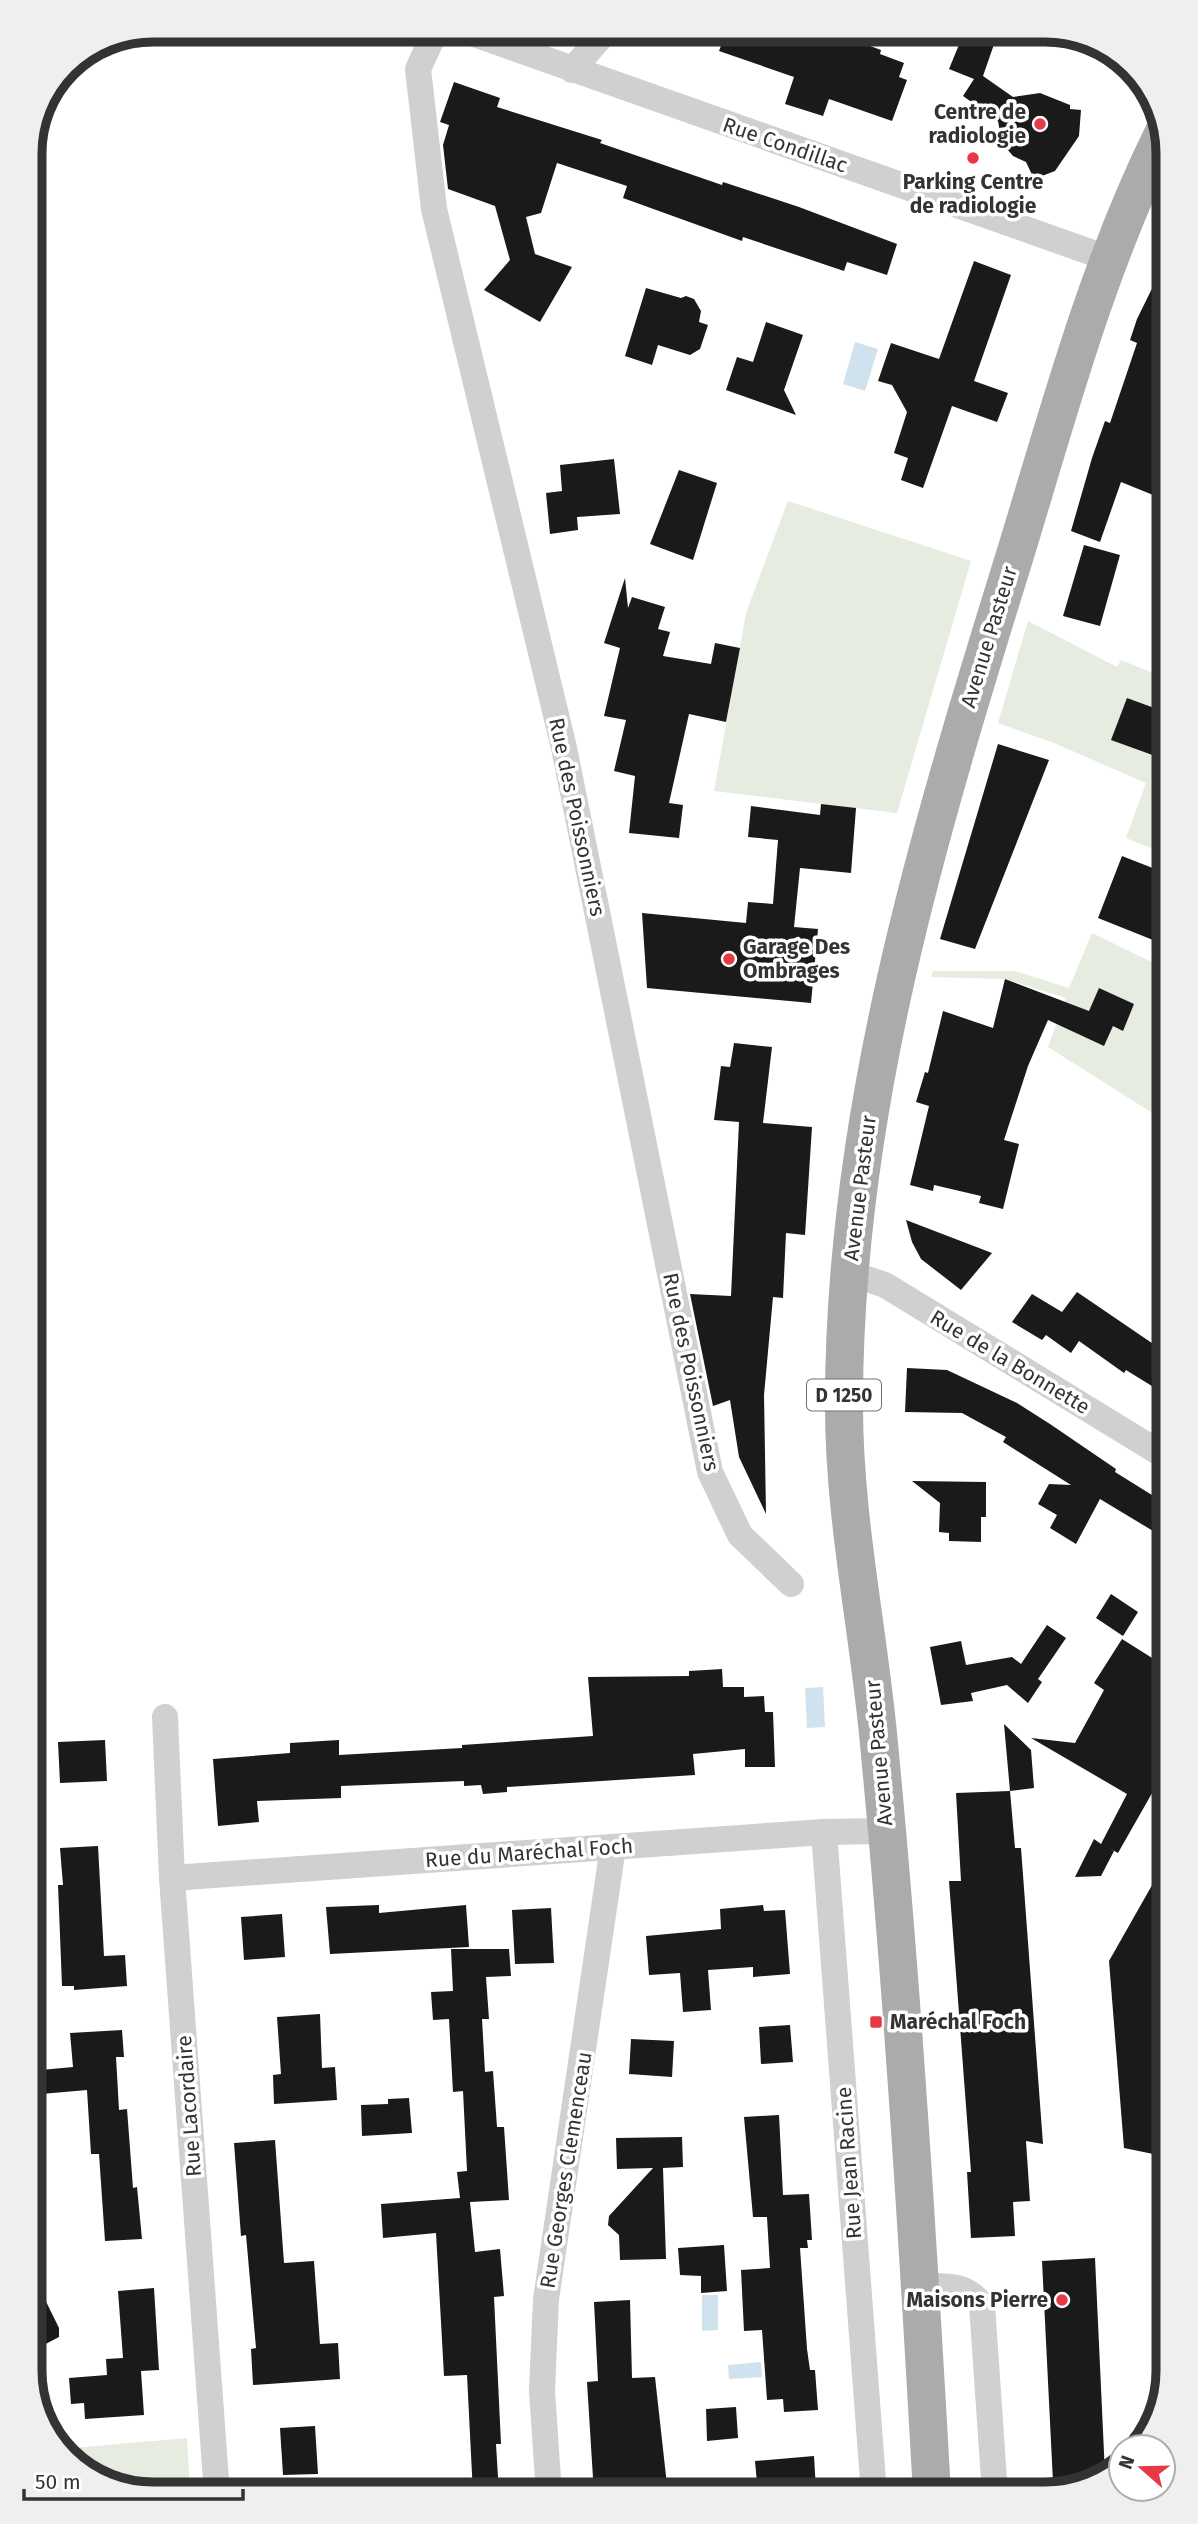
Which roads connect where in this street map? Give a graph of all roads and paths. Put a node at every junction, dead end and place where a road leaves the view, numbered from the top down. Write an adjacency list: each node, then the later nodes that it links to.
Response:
1 (430, 42): 9 (street, Rue des Poissonniers)
2 (496, 42): 4 (street, Rue Condillac)
3 (596, 42): 4 (street)
4 (572, 70): 6 (street, Rue Condillac)
5 (1156, 161): 6 (main road, Avenue Pasteur / D 1250)
6 (1107, 258): 7 (main road, Avenue Pasteur / D 1250)
7 (849, 1273): 8 (street, Rue de la Bonnette); 11 (main road, Avenue Pasteur / D 1250)
8 (1156, 1451)
9 (791, 1584)
10 (164, 1717): 14 (street, Rue Lacordaire)
11 (886, 1831): 12 (street, Rue du Maréchal Foch); 15 (main road, Avenue Pasteur / D 1250)
12 (824, 1832): 13 (street, Rue du Maréchal Foch); 18 (street, Rue Jean Racine)
13 (613, 1847): 14 (street, Rue du Maréchal Foch); 17 (street, Rue Georges Clemenceau)
14 (172, 1878): 16 (street, Rue Lacordaire)
15 (920, 2286): 19 (main road, Avenue Pasteur / D 1250); 20 (street)
16 (217, 2482)
17 (548, 2482)
18 (873, 2482)
19 (931, 2482)
20 (994, 2482)

